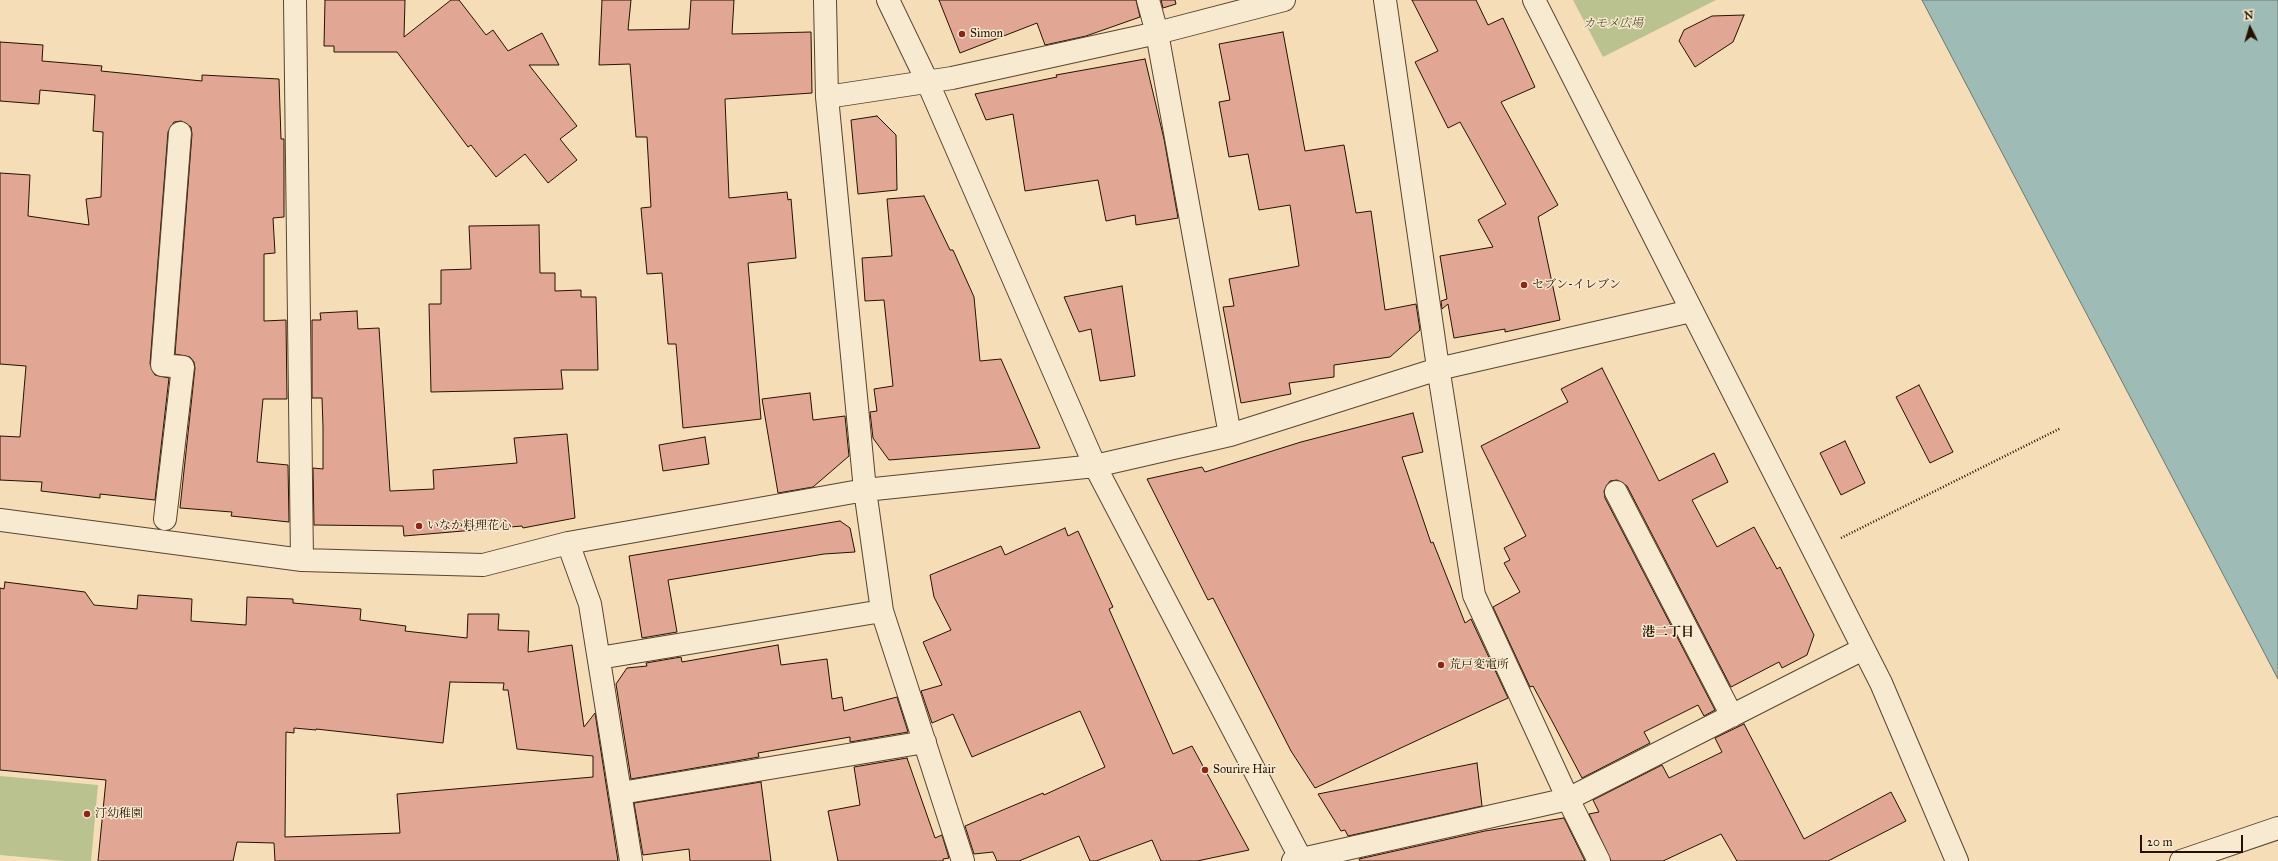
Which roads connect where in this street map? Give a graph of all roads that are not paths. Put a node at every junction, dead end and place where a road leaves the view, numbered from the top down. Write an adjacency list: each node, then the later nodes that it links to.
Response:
1 (295, 0): 21 (street)
2 (825, 0): 10 (street)
3 (888, 0): 9 (street)
4 (1148, 0): 8 (street)
5 (1284, 0): 8 (street)
6 (1385, 0): 13 (street)
7 (1534, 0): 12 (street)
8 (1157, 33): 9 (street); 14 (street)
9 (928, 83): 10 (street); 15 (street)
10 (827, 97): 16 (street)
11 (180, 133): 18 (street)
12 (1691, 311): 13 (street); 23 (street)
13 (1438, 369): 14 (street); 28 (street)
14 (1230, 435): 15 (street)
15 (1095, 466): 16 (street); 30 (street)
16 (865, 490): 20 (street); 22 (street)
17 (1616, 492): 25 (street)
18 (166, 519)
19 (0, 520): 21 (street)
20 (568, 543): 21 (street); 24 (street)
21 (302, 560)
22 (882, 611): 24 (street); 26 (street)
23 (1862, 649): 25 (street); 34 (street)
24 (599, 658): 27 (street)
25 (1732, 716): 28 (street)
26 (925, 742): 27 (street); 32 (street)
27 (620, 793): 31 (street)
28 (1568, 799): 30 (street); 33 (street)
29 (2278, 828): 35 (street)
30 (1299, 860)
31 (631, 861)
32 (963, 861)
33 (1599, 861)
34 (1957, 861)
35 (2181, 861)

